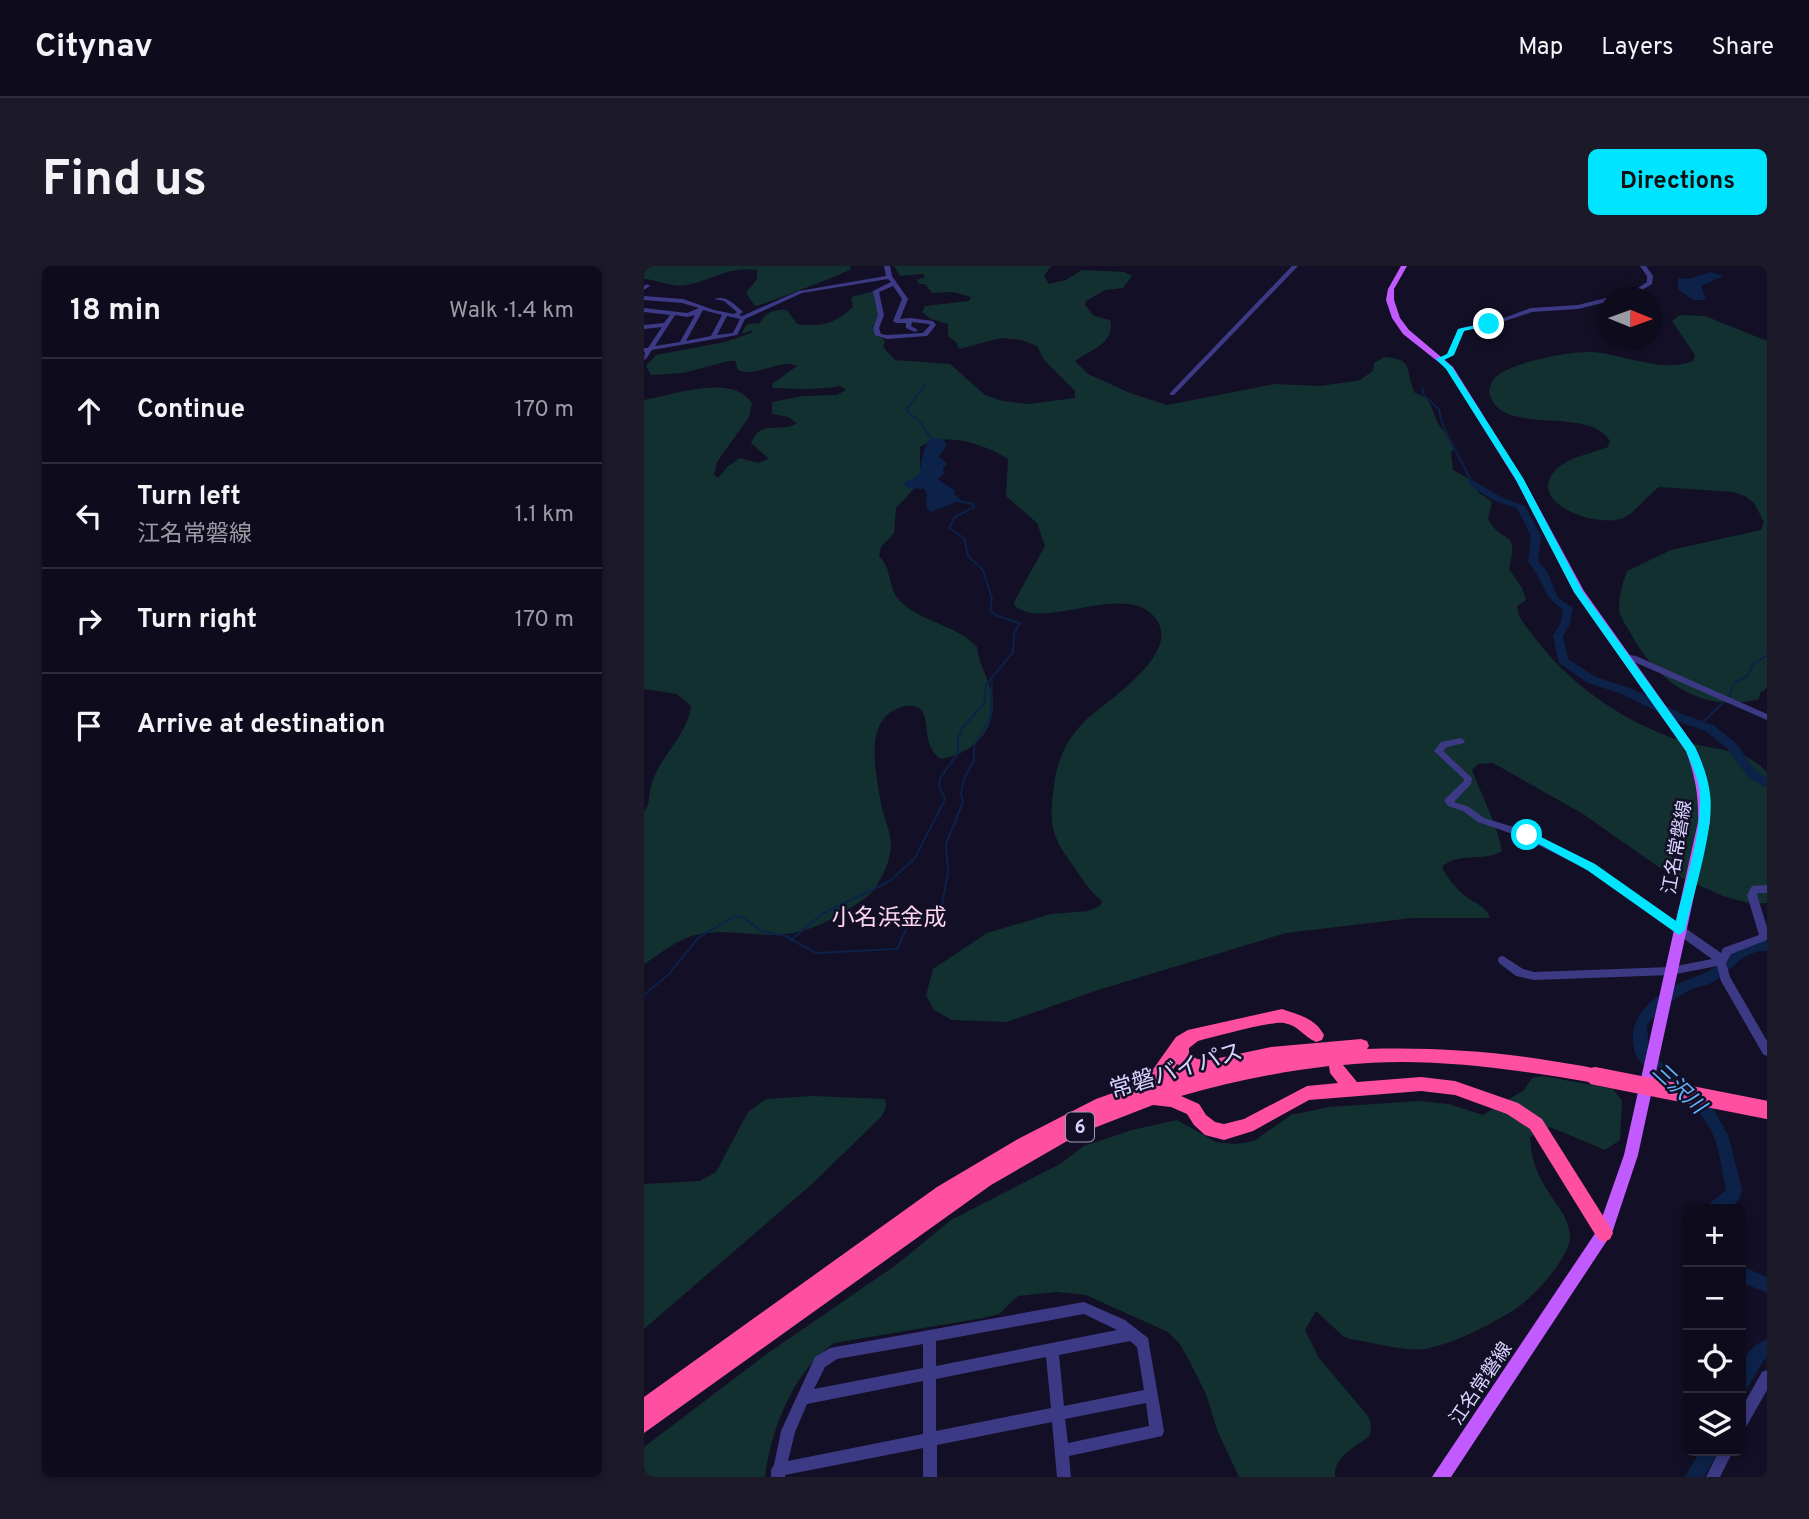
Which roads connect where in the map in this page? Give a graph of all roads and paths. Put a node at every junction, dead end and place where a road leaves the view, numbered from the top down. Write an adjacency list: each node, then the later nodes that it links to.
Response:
1 (887, 266): 5 (street)
2 (1295, 266): 26 (street)
3 (1403, 266): 25 (main road, 江名常磐線)
4 (1643, 266): 6 (street)
5 (892, 280): 14 (street); 15 (street); 15 (street)
6 (1644, 287)
7 (644, 298): 9 (street)
8 (1599, 302): 25 (street)
9 (702, 310): 11 (street); 12 (street); 13 (street); 22 (street)
10 (645, 312): 11 (street)
11 (673, 314): 16 (street)
12 (726, 314): 13 (street); 21 (street)
13 (735, 316): 14 (street)
14 (743, 318): 21 (street)
15 (908, 321): 18 (street)
16 (665, 325): 17 (street); 19 (street)
17 (644, 327)
18 (915, 330)
19 (657, 337): 20 (street); 23 (street)
20 (644, 338)
21 (713, 338): 22 (street)
22 (681, 343): 23 (street)
23 (647, 350): 24 (street)
24 (644, 358)
25 (1440, 359): 27 (main road, 江名常磐線)
26 (1172, 394)
27 (1623, 657): 28 (street); 31 (main road, 江名常磐線)
28 (1767, 717)
29 (1461, 741): 31 (street)
30 (1767, 889): 32 (street)
31 (1679, 930): 34 (street); 35 (main road, 江名常磐線)
32 (1766, 936): 34 (street)
33 (1503, 960): 35 (street)
34 (1722, 960): 35 (street); 38 (street)
35 (1671, 971): 47 (main road, 江名常磐線)
36 (1316, 1035): 37 (highway)
37 (1182, 1042): 41 (highway); 43 (highway)
38 (1767, 1051)
39 (1336, 1068): 42 (highway)
40 (1596, 1072): 41 (highway, 常磐バイパス / 6); 44 (highway, 常磐バイパス / 6); 46 (highway, 常磐バイパス / 6, bridge)
41 (1214, 1073): 43 (highway, 常磐バイパス / 6); 45 (highway)
42 (1353, 1089): 45 (highway); 47 (highway)
43 (1150, 1094): 45 (highway); 55 (highway, 常磐バイパス / 6); 58 (highway, 常磐バイパス / 6)
44 (1767, 1101)
45 (1194, 1109)
46 (1767, 1110)
47 (1604, 1234): 65 (main road, 江名常磐線)
48 (1131, 1334): 49 (street); 50 (street); 53 (street)
49 (929, 1336): 51 (street); 54 (street)
50 (1052, 1350): 51 (street); 56 (street)
51 (929, 1373): 54 (street); 59 (street)
52 (1767, 1377): 57 (street)
53 (1151, 1395): 56 (street); 60 (street)
54 (804, 1398): 62 (street)
55 (644, 1409)
56 (1058, 1413): 59 (street); 60 (street)
57 (1746, 1413)
58 (644, 1423)
59 (930, 1439): 62 (street); 63 (street)
60 (1061, 1451): 64 (street)
61 (1724, 1456): 66 (street)
62 (778, 1474)
63 (930, 1477)
64 (1064, 1477)
65 (1441, 1477)
66 (1713, 1477)

